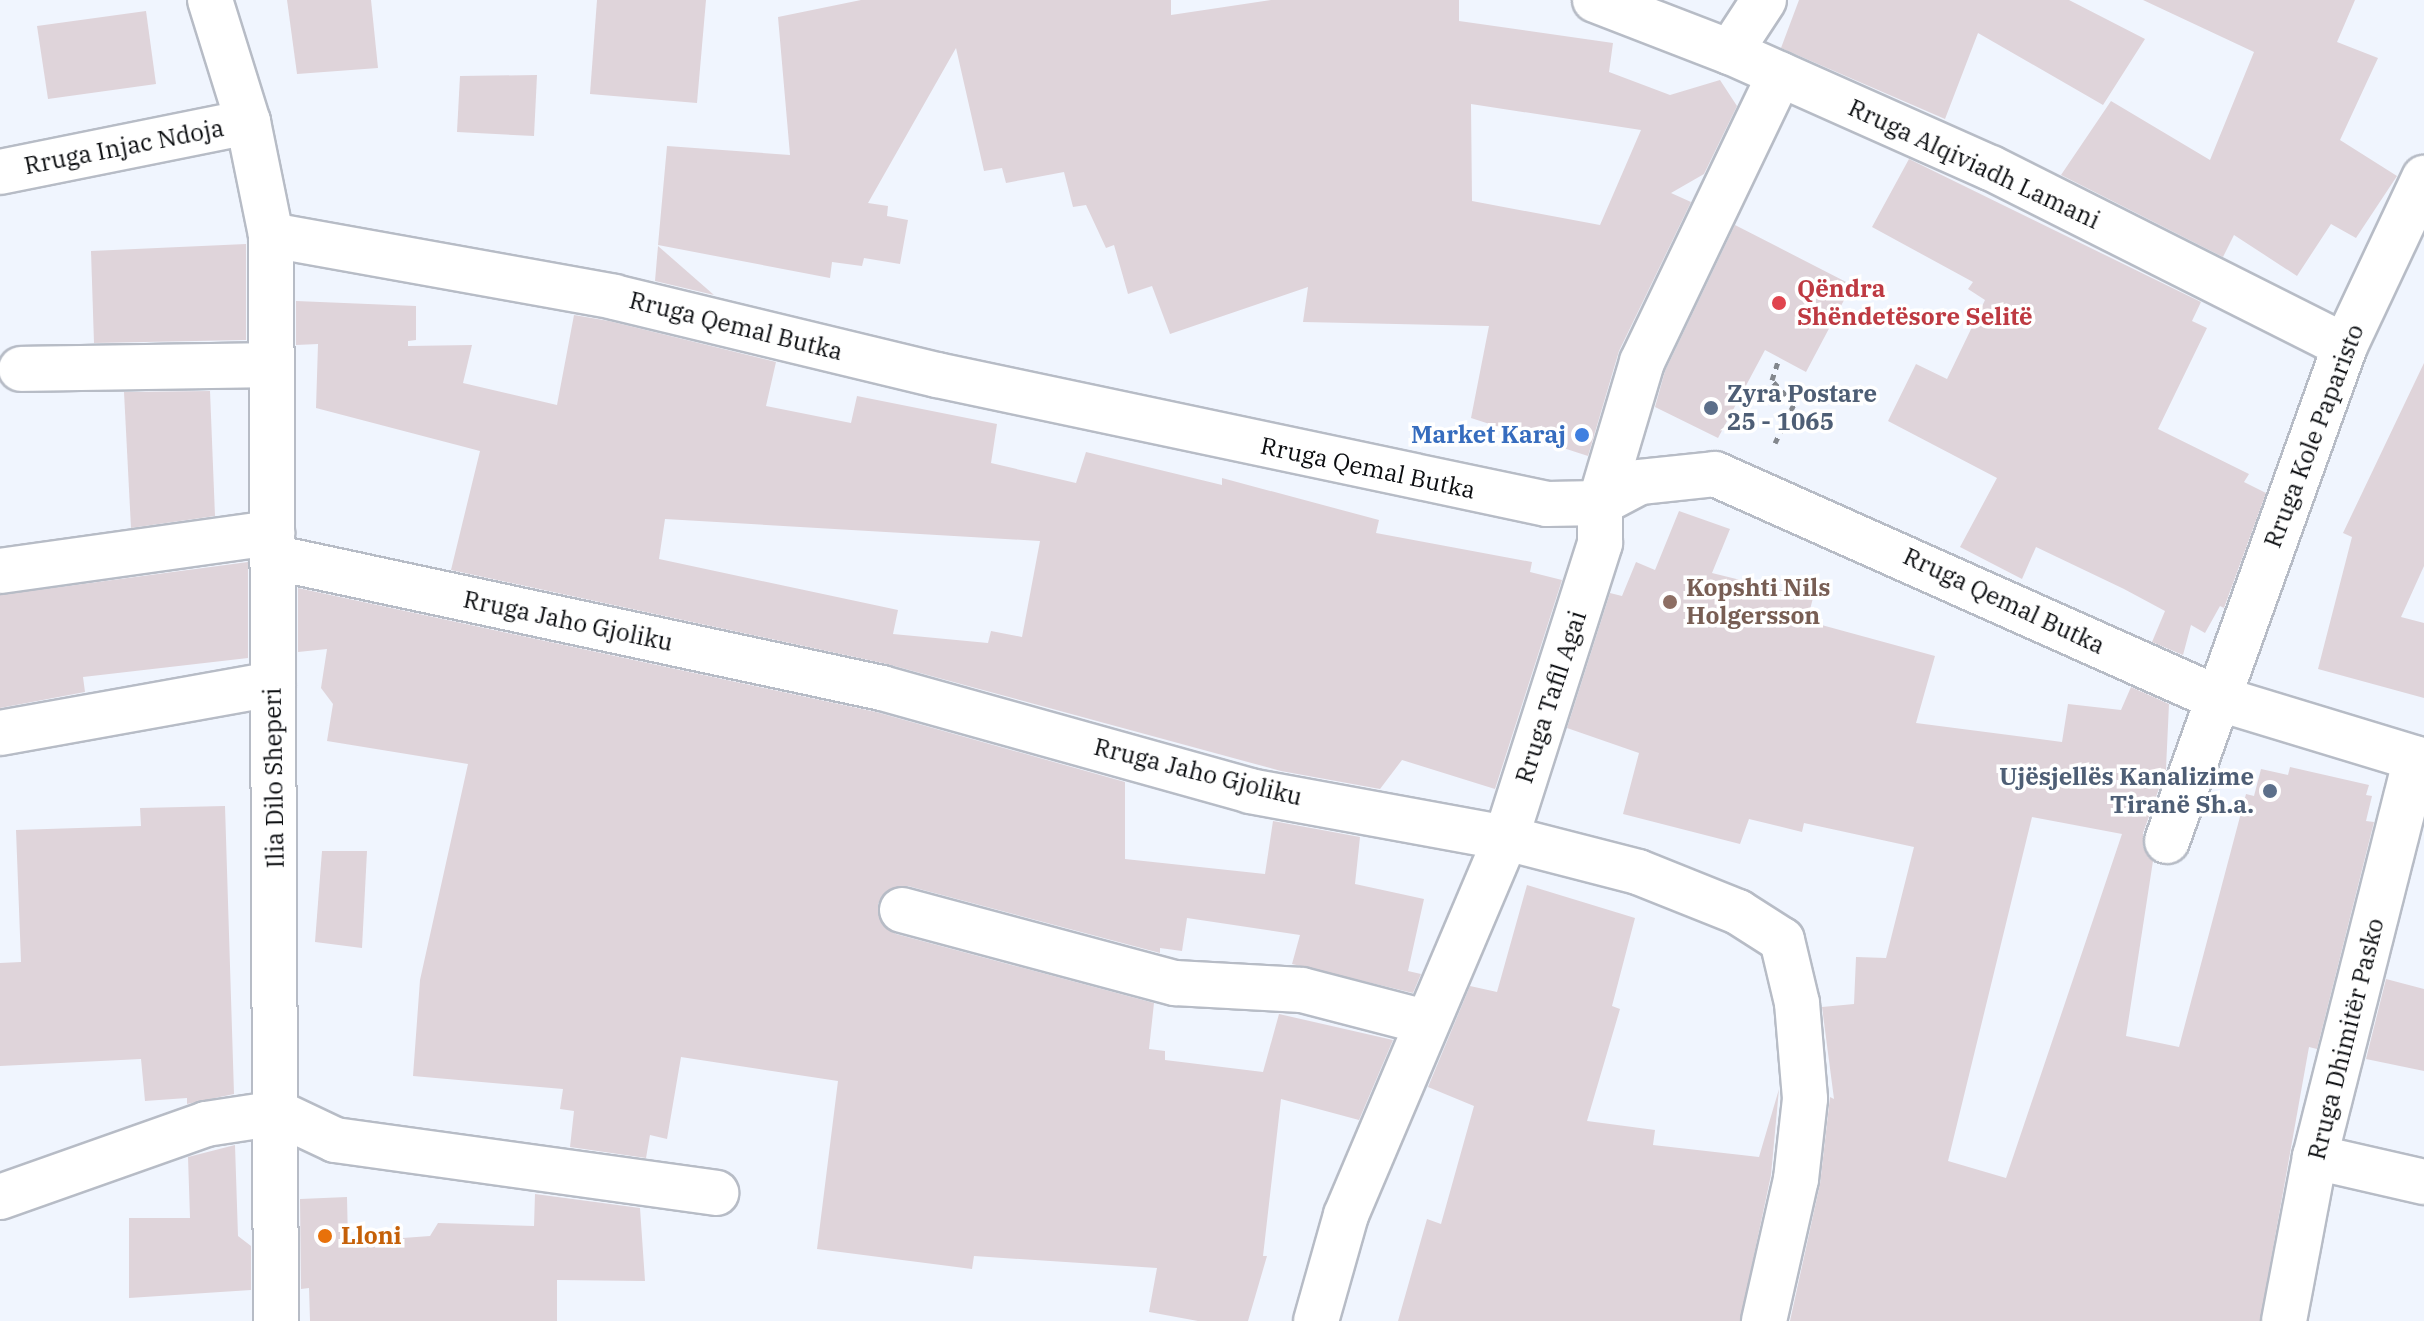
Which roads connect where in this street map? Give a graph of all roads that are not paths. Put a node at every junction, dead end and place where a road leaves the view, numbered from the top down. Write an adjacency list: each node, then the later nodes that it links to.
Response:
1 (210, 0): 6 (street, Ilia Dilo Sheperi)
2 (1595, 0): 4 (street, Rruga Alqiviadh Lamani)
3 (1764, 0): 4 (street)
4 (1730, 52): 5 (street, Rruga Alqiviadh Lamani)
5 (1780, 74): 10 (street, Rruga Alqiviadh Lamani); 13 (street, Rruga Tafil Agai)
6 (248, 122): 7 (street, Rruga Injac Ndoja); 9 (street, Ilia Dilo Sheperi)
7 (0, 172)
8 (2424, 178): 10 (street, Rruga Kole Paparisto)
9 (271, 235): 11 (street, Ilia Dilo Sheperi); 13 (street, Rruga Qemal Butka)
10 (2345, 346): 17 (street, Rruga Kole Paparisto)
11 (271, 365): 12 (street); 14 (street, Ilia Dilo Sheperi)
12 (21, 369)
13 (1600, 503): 17 (street, Rruga Qemal Butka); 20 (street, Rruga Tafil Agai)
14 (272, 545): 15 (street); 16 (street, Ilia Dilo Sheperi); 20 (street, Rruga Jaho Gjoliku)
15 (0, 571)
16 (273, 684): 18 (street); 24 (street, Ilia Dilo Sheperi)
17 (2217, 698): 19 (street, Rruga Qemal Butka); 21 (street, Rruga Kole Paparisto)
18 (0, 733)
19 (2420, 760): 25 (street, Rruga Dhimitër Pasko)
20 (1506, 838): 23 (street, Rruga Tafil Agai); 31 (street, Rruga Jaho Gjoliku)
21 (2167, 841)
22 (902, 910): 23 (street)
23 (1425, 1022): 30 (street, Rruga Tafil Agai)
24 (278, 1113): 27 (street); 28 (street); 29 (street, Ilia Dilo Sheperi)
25 (2315, 1157): 26 (street); 32 (street, Rruga Dhimitër Pasko)
26 (2424, 1182)
27 (716, 1193)
28 (0, 1197)
29 (276, 1321)
30 (1316, 1321)
31 (1764, 1321)
32 (2284, 1321)

